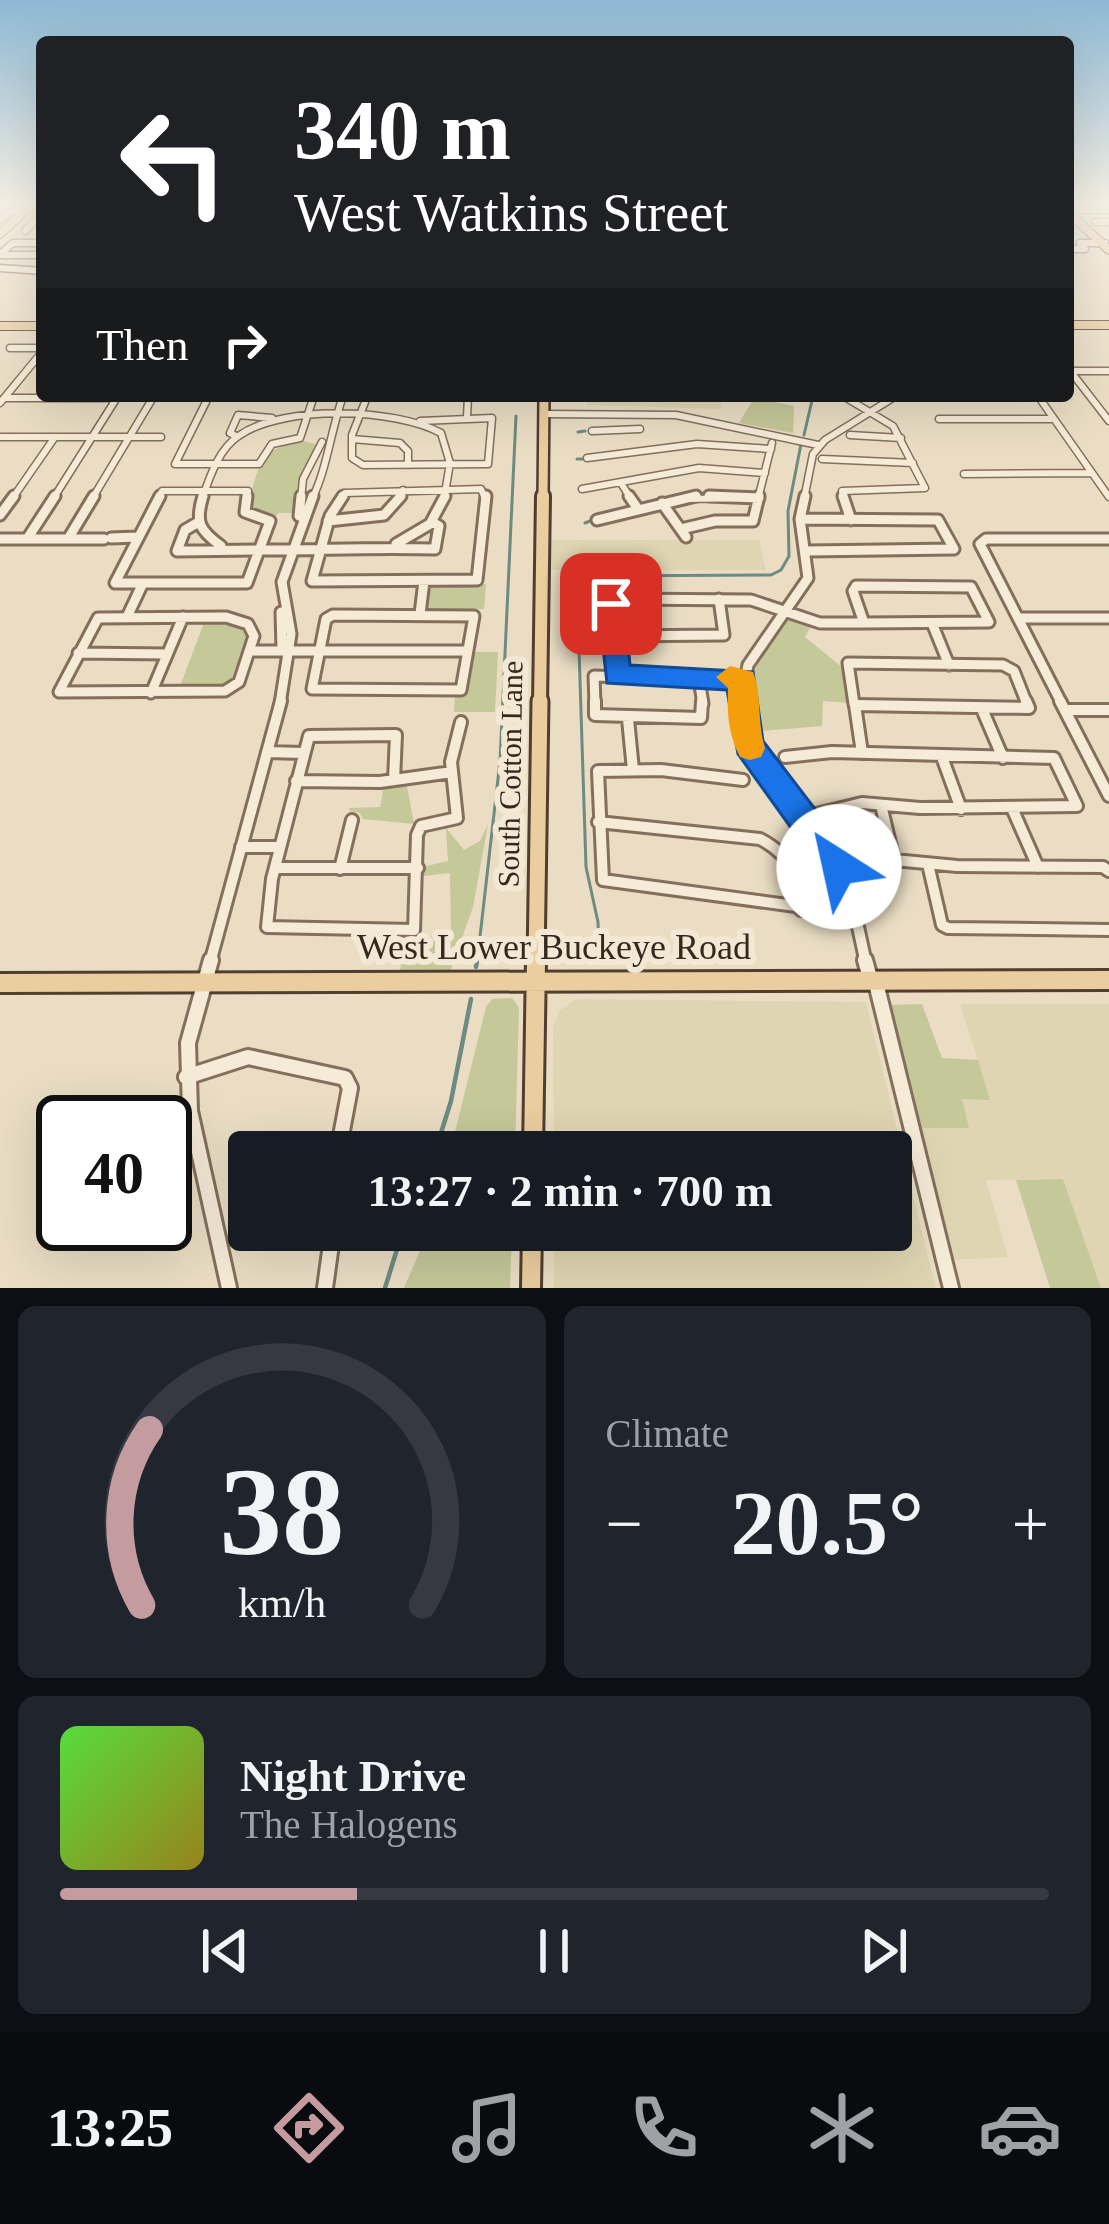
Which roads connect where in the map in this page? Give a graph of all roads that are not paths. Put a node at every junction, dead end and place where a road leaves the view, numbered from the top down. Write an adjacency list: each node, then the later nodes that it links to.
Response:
1 (0, 268): 2 (street)
2 (36, 271)
3 (0, 326): 4 (main road)
4 (36, 326)
5 (1106, 326): 6 (main road); 7 (main road)
6 (1074, 327)
7 (1074, 327)
8 (10, 348): 9 (street)
9 (36, 350)
10 (36, 358): 15 (street)
11 (1074, 370): 12 (street)
12 (1109, 371)
13 (1074, 376): 37 (street)
14 (36, 400): 15 (street)
15 (2, 401)
16 (114, 402): 47 (street)
17 (150, 402): 48 (street)
18 (206, 402): 60 (street)
19 (312, 402): 30 (street)
20 (338, 402): 31 (street)
21 (365, 402): 32 (street)
22 (468, 402): 33 (street)
23 (544, 402): 28 (main road, South Cotton Lane)
24 (853, 402): 27 (street)
25 (888, 402): 27 (street)
26 (1042, 402): 36 (street)
27 (872, 413): 50 (street); 52 (street)
28 (545, 414): 29 (street); 153 (main road, South Cotton Lane)
29 (638, 414): 39 (street); 42 (street)
30 (308, 417): 31 (street); 34 (street); 60 (street)
31 (333, 417): 32 (street); 91 (street); 91 (street)
32 (358, 417): 38 (street); 51 (street)
33 (467, 417): 38 (street); 62 (street)
34 (272, 419): 44 (street); 44 (street)
35 (939, 419): 36 (street)
36 (1054, 419): 65 (street)
37 (1109, 419)
38 (420, 421): 62 (street)
39 (640, 429): 40 (street); 55 (street)
40 (592, 431)
41 (682, 432): 53 (street)
42 (775, 432): 52 (street); 54 (street)
43 (850, 435): 50 (street)
44 (236, 436): 60 (street)
45 (0, 437): 46 (street)
46 (55, 437): 47 (street); 76 (street)
47 (92, 437): 48 (street); 86 (street)
48 (129, 437): 49 (street); 87 (street)
49 (161, 437)
50 (901, 438): 59 (street)
51 (352, 439): 61 (street); 61 (street)
52 (808, 441): 77 (street)
53 (688, 445): 54 (street); 55 (street)
54 (771, 449): 63 (street)
55 (649, 450): 56 (street)
56 (626, 454): 57 (street); 66 (street)
57 (587, 458)
58 (822, 458): 59 (street)
59 (913, 463): 80 (street)
60 (218, 465): 69 (street)
61 (408, 465): 62 (street)
62 (448, 465): 71 (street)
63 (765, 473): 66 (street); 73 (street)
64 (964, 474): 65 (street)
65 (1087, 474): 72 (street)
66 (641, 478): 67 (street)
67 (621, 483): 68 (street); 75 (street)
68 (582, 489)
69 (207, 490): 82 (street); 83 (street); 90 (street)
70 (403, 490): 71 (street); 78 (street); 78 (street)
71 (445, 490): 81 (street); 94 (street)
72 (1109, 496)
73 (759, 498): 74 (street); 74 (street)
74 (662, 503): 75 (street)
75 (638, 509): 79 (street)
76 (0, 515)
77 (800, 518): 80 (street); 93 (street)
78 (328, 520): 92 (street)
79 (597, 520)
80 (851, 520): 93 (street)
81 (432, 522): 88 (street); 88 (street)
82 (197, 523): 89 (street); 89 (street)
83 (137, 538): 87 (street); 95 (street)
84 (1109, 538): 101 (street)
85 (0, 539): 86 (street)
86 (27, 539): 87 (street)
87 (68, 539)
88 (395, 544): 92 (street)
89 (221, 546): 90 (street)
90 (261, 550): 91 (street); 95 (street)
91 (290, 550): 92 (street); 107 (street)
92 (320, 550): 94 (street)
93 (807, 551): 97 (street)
94 (424, 580): 98 (street)
95 (143, 583): 99 (street)
96 (719, 599): 97 (street); 105 (street); 105 (street)
97 (789, 609): 103 (street); 115 (street)
98 (420, 614): 108 (street); 109 (street)
99 (127, 617): 100 (street); 110 (street)
100 (183, 617): 106 (street); 111 (street)
101 (1018, 618): 102 (street); 119 (street)
102 (1109, 618)
103 (864, 623): 104 (street); 104 (street)
104 (932, 623): 112 (street)
105 (614, 636): 113 (street)
106 (250, 651): 107 (street); 116 (street)
107 (284, 651): 108 (street); 123 (street)
108 (318, 651): 109 (street); 109 (street)
109 (467, 652)
110 (78, 653): 111 (street); 116 (street)
111 (167, 653): 116 (street)
112 (949, 664): 117 (street); 118 (street)
113 (616, 675): 114 (street); 121 (street)
114 (698, 675): 115 (street); 121 (street)
115 (743, 680): 138 (street)
116 (151, 693)
117 (854, 705): 118 (street); 125 (street)
118 (982, 709): 128 (street)
119 (1065, 710): 120 (street); 134 (street)
120 (1109, 710)
121 (628, 719): 129 (street)
122 (461, 722): 130 (street)
123 (267, 752): 124 (street); 141 (street)
124 (303, 753): 131 (street); 132 (street)
125 (862, 753): 126 (street); 127 (street)
126 (785, 758)
127 (942, 758): 128 (street); 136 (street)
128 (1003, 758): 137 (street)
129 (633, 770): 133 (street); 140 (street)
130 (452, 772): 131 (street); 146 (street)
131 (394, 780): 132 (street)
132 (296, 781): 142 (street)
133 (743, 781)
134 (1109, 796)
135 (881, 805): 136 (street); 138 (street); 143 (street)
136 (961, 808): 137 (street)
137 (1012, 808): 144 (street)
138 (804, 817): 150 (street)
139 (352, 820): 147 (street)
140 (598, 822): 149 (street); 149 (street)
141 (241, 847): 142 (street); 156 (street)
142 (280, 847): 145 (street)
143 (928, 864): 144 (street); 151 (street)
144 (1038, 867): 148 (street)
145 (275, 868): 146 (street); 147 (street)
146 (418, 868): 147 (street)
147 (340, 869)
148 (1108, 870)
149 (801, 910): 150 (street)
150 (854, 914): 152 (street)
151 (1109, 930)
152 (872, 978): 153 (main road, West Lower Buckeye Road); 154 (main road, West Lower Buckeye Road); 165 (street)
153 (536, 980): 156 (main road, West Lower Buckeye Road); 159 (main road, South Cotton Lane)
154 (1109, 980)
155 (0, 983): 156 (main road, West Lower Buckeye Road)
156 (203, 983): 157 (street)
157 (186, 1077): 158 (street); 162 (street)
158 (342, 1131)
159 (533, 1131)
160 (330, 1251): 163 (street)
161 (532, 1251): 164 (main road)
162 (229, 1288)
163 (325, 1288)
164 (531, 1288)
165 (951, 1288)

